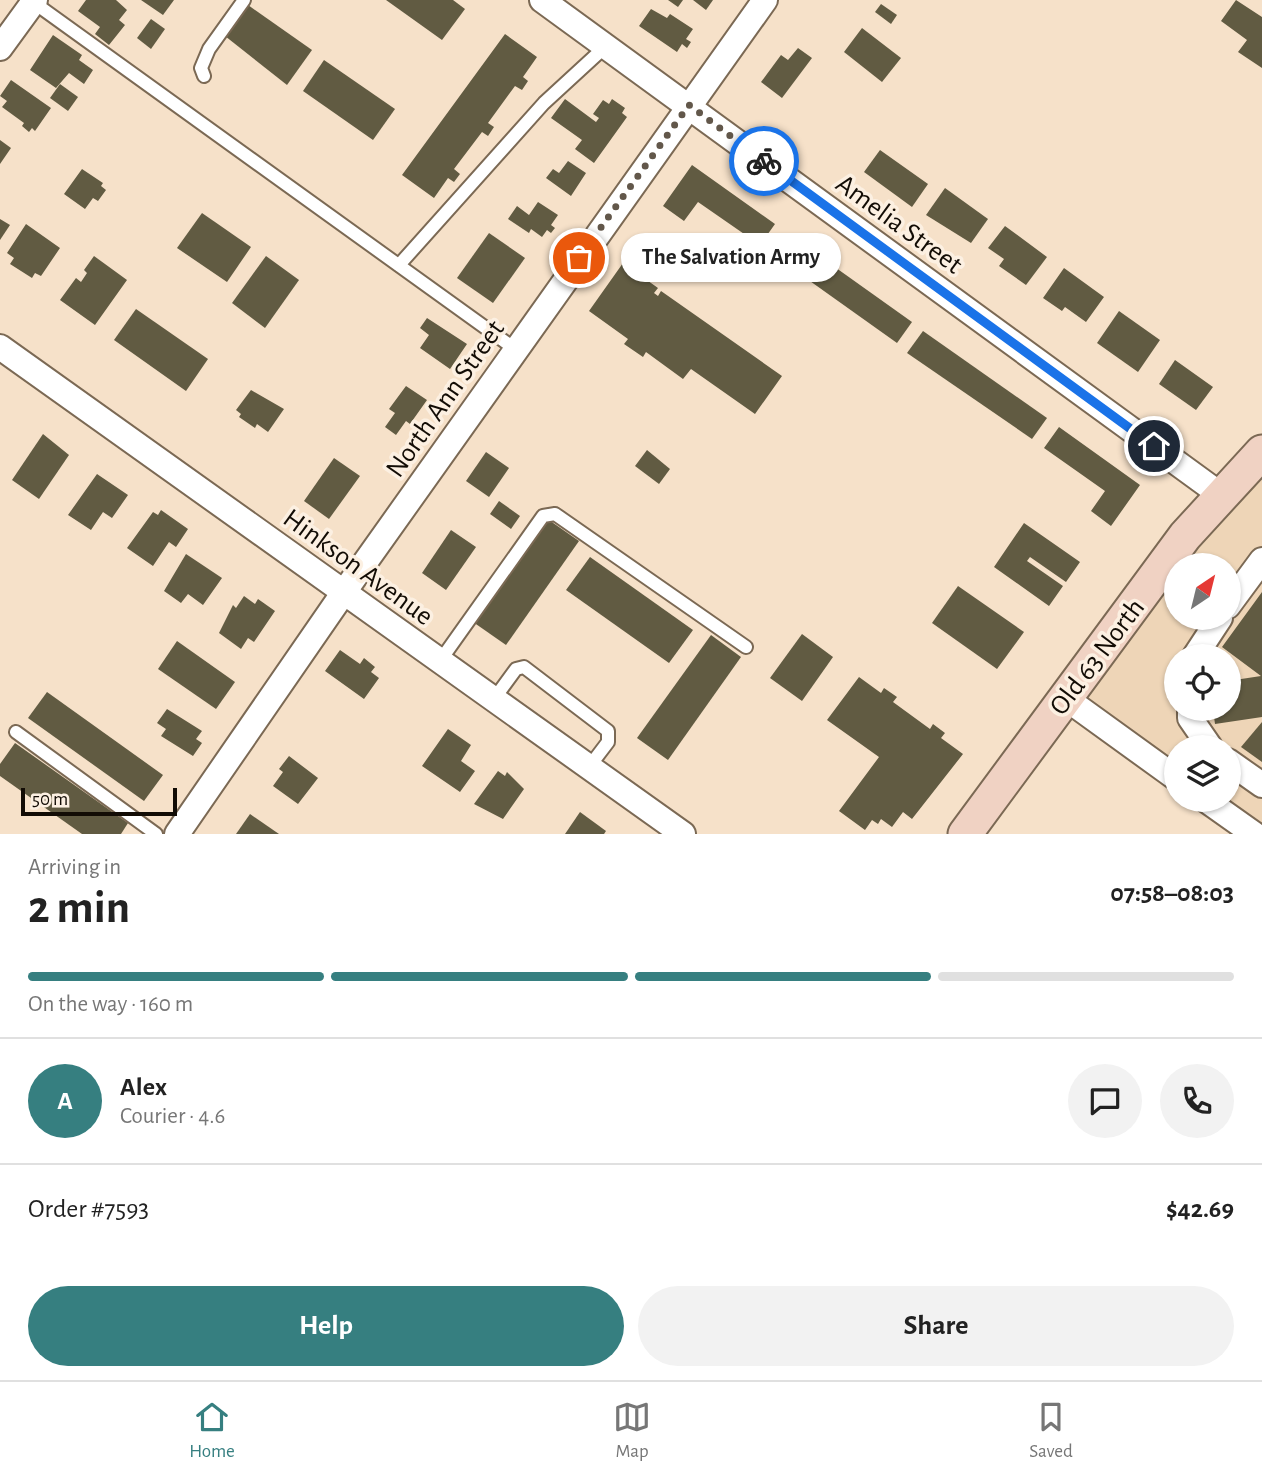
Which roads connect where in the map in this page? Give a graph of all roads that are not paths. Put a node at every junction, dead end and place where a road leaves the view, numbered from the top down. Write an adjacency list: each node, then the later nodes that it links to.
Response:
1 (244, 0): 7 (lane)
2 (542, 0): 5 (street, Amelia Street)
3 (765, 0): 8 (street, North Ann Street)
4 (34, 1): 6 (street); 9 (lane)
5 (606, 46): 8 (street, Amelia Street); 9 (lane)
6 (0, 48)
7 (204, 76)
8 (689, 105): 11 (street, North Ann Street); 13 (street, Amelia Street)
9 (399, 265): 11 (lane)
10 (0, 347): 16 (street, Hinkson Avenue)
11 (515, 349): 16 (street, North Ann Street)
12 (1262, 452): 13 (main road, Old 63 North)
13 (1221, 495): 19 (main road, Old 63 North)
14 (1262, 560): 15 (street)
15 (1241, 588)
16 (344, 592): 18 (street, Hinkson Avenue); 28 (street, North Ann Street)
17 (746, 647): 18 (lane)
18 (440, 661): 20 (street, Hinkson Avenue)
19 (1064, 697): 23 (street); 30 (main road, Old 63 North)
20 (494, 699): 22 (street, Hinkson Avenue); 22 (lane)
21 (16, 732): 27 (lane)
22 (589, 767): 29 (street, Hinkson Avenue)
23 (1164, 769)
24 (1241, 770): 25 (street)
25 (1262, 785)
26 (1223, 812): 31 (street)
27 (156, 834)
28 (177, 834)
29 (683, 834)
30 (965, 834)
31 (1254, 834)

